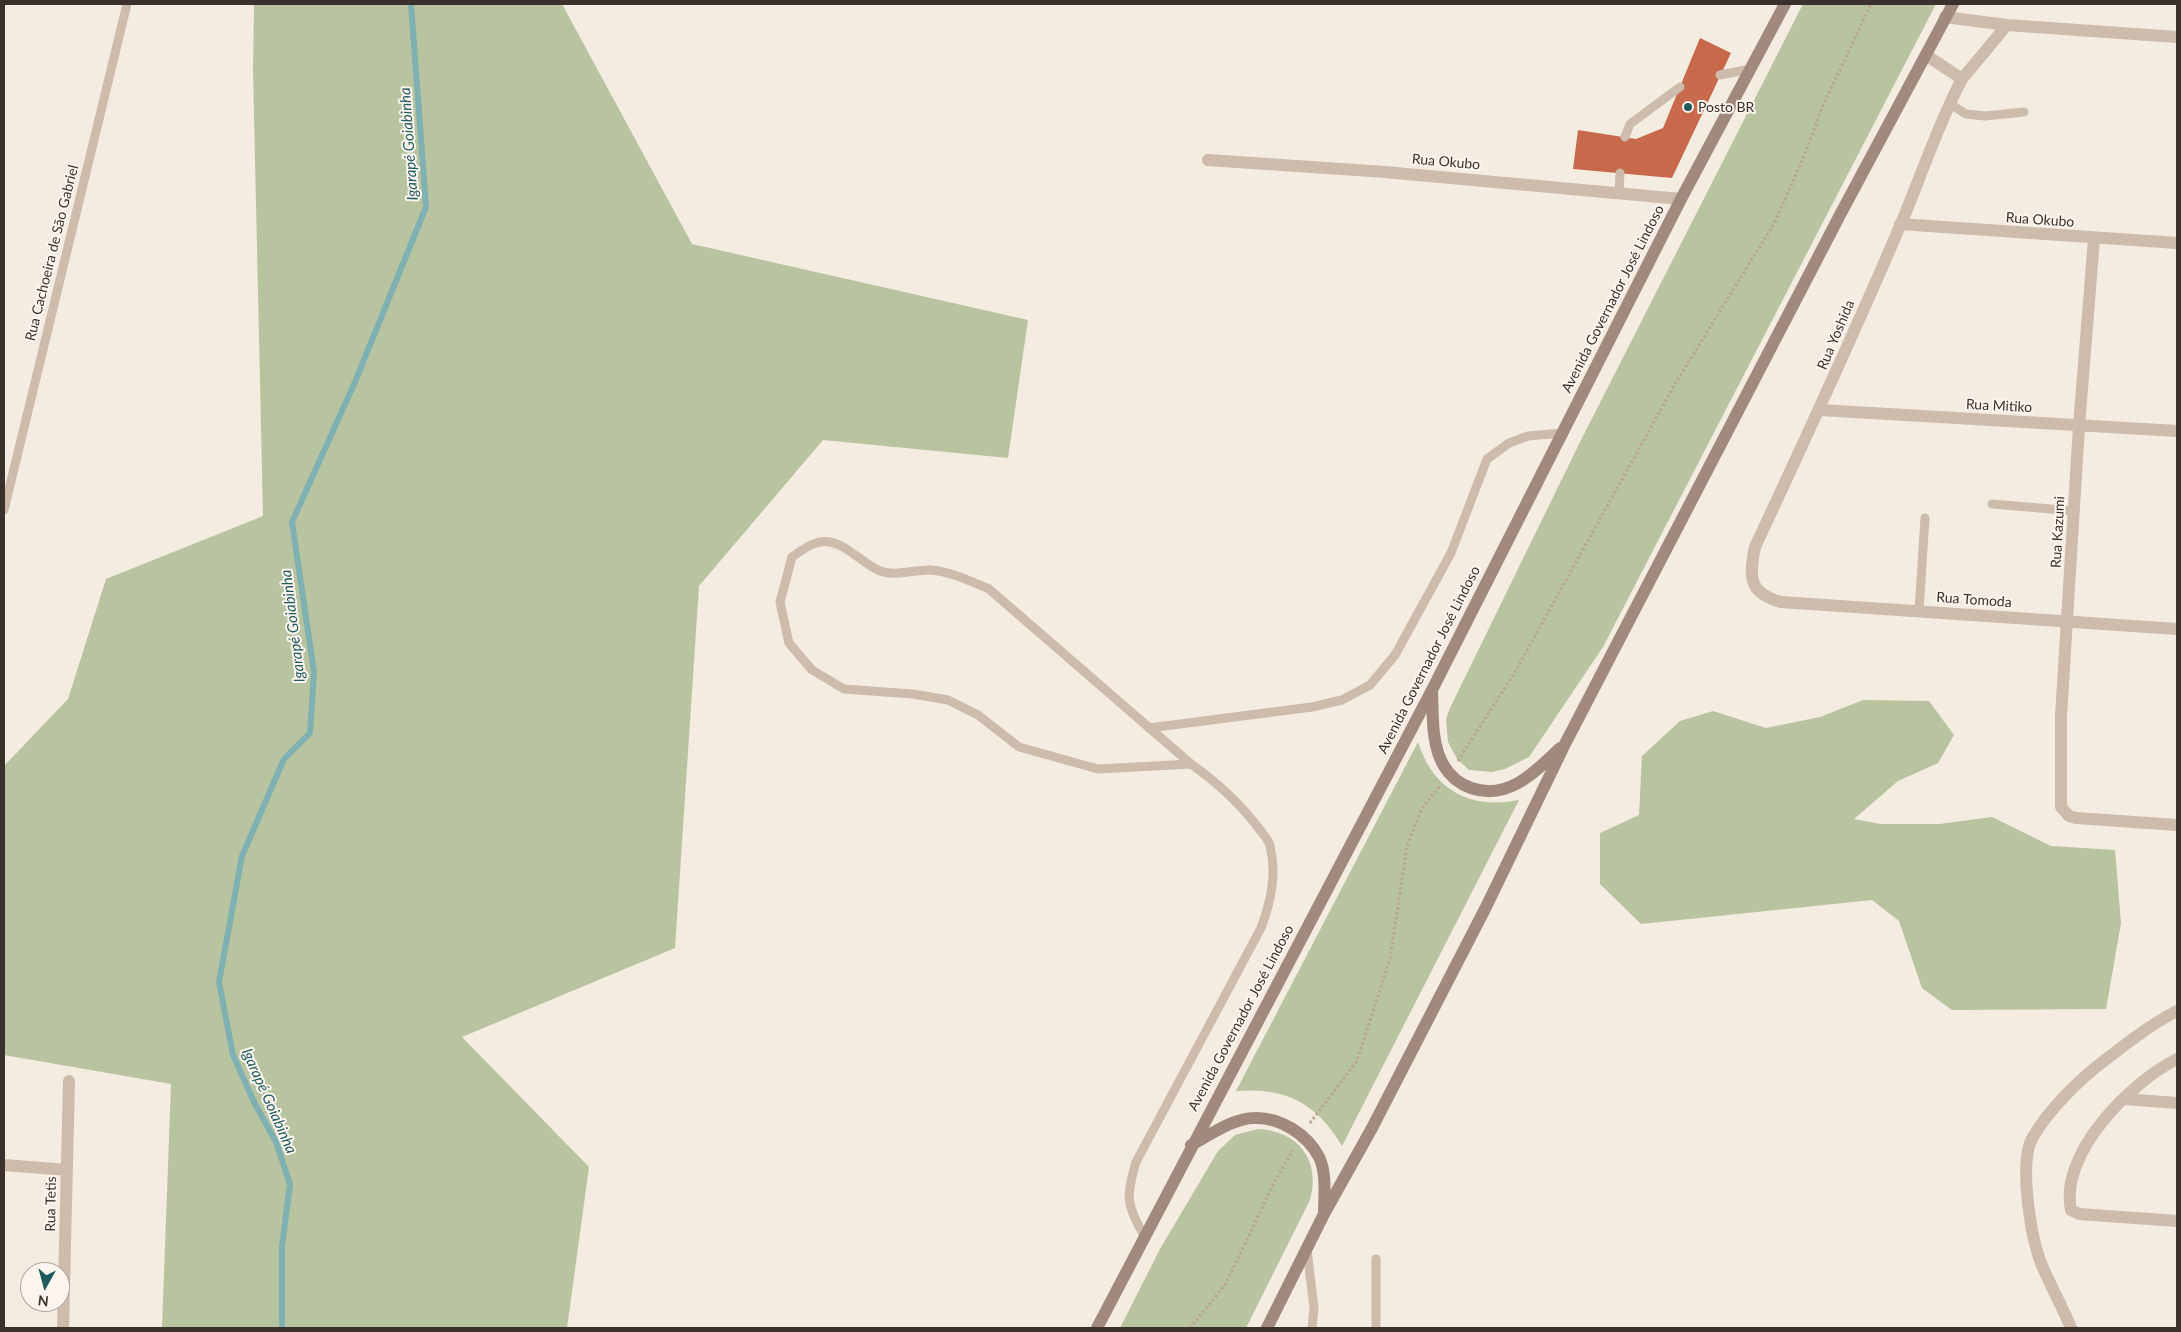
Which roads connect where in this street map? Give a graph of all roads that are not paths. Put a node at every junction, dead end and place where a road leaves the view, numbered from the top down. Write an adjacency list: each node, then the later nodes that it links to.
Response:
1 (127, 4): 27 (lane, Rua Cachoeira de São Gabriel)
2 (1785, 4): 8 (main road, Avenida Governador José Lindoso)
3 (1953, 4): 4 (main road)
4 (1945, 17): 5 (street); 7 (main road)
5 (2007, 25): 6 (street); 10 (street, Rua Yoshida)
6 (2177, 37)
7 (1926, 55): 10 (street); 36 (main road)
8 (1750, 69): 9 (lane); 18 (main road, Avenida Governador José Lindoso)
9 (1720, 75)
10 (1962, 79): 12 (street, Rua Yoshida)
11 (1680, 86): 14 (lane)
12 (1949, 103): 13 (lane); 19 (street, Rua Yoshida)
13 (2024, 112)
14 (1625, 137)
15 (1208, 160): 17 (street, Rua Okubo)
16 (1620, 173): 17 (lane)
17 (1618, 192): 18 (street, Rua Okubo)
18 (1681, 199): 25 (main road, Avenida Governador José Lindoso)
19 (1900, 224): 20 (street, Rua Okubo); 22 (street, Rua Yoshida)
20 (2094, 239): 21 (street, Rua Okubo); 23 (street, Rua Kazumi)
21 (2177, 244)
22 (1820, 410): 23 (street, Rua Mitiko); 30 (street, Rua Yoshida)
23 (2079, 426): 24 (street, Rua Mitiko); 28 (street, Rua Kazumi)
24 (2177, 431)
25 (1562, 433): 34 (main road, Avenida Governador José Lindoso); 35 (lane)
26 (1992, 504): 28 (lane)
27 (4, 510)
28 (2074, 511): 32 (street, Rua Kazumi)
29 (1925, 518): 31 (lane)
30 (1768, 598): 31 (street, Rua Tomoda)
31 (1919, 611): 32 (street, Rua Tomoda)
32 (2067, 622): 33 (street, Rua Tomoda); 38 (street, Rua Kazumi)
33 (2177, 629)
34 (1432, 690): 36 (main road); 44 (main road, Avenida Governador José Lindoso)
35 (1149, 728): 37 (lane); 37 (lane)
36 (1566, 742): 47 (main road)
37 (1191, 764): 49 (lane)
38 (2177, 826)
39 (2177, 1011): 57 (street)
40 (2177, 1060): 42 (street)
41 (69, 1081): 46 (street, Rua Tetis)
42 (2124, 1099): 43 (street); 48 (street)
43 (2177, 1103)
44 (1191, 1145): 47 (main road); 49 (main road, Avenida Governador José Lindoso)
45 (4, 1165): 46 (street)
46 (67, 1170): 52 (street, Rua Tetis)
47 (1324, 1214): 50 (main road)
48 (2177, 1221)
49 (1144, 1236): 53 (main road, Avenida Governador José Lindoso)
50 (1307, 1250): 54 (main road); 55 (lane)
51 (1376, 1259): 56 (lane)
52 (64, 1328)
53 (1097, 1328)
54 (1267, 1328)
55 (1312, 1328)
56 (1376, 1328)
57 (2072, 1328)

